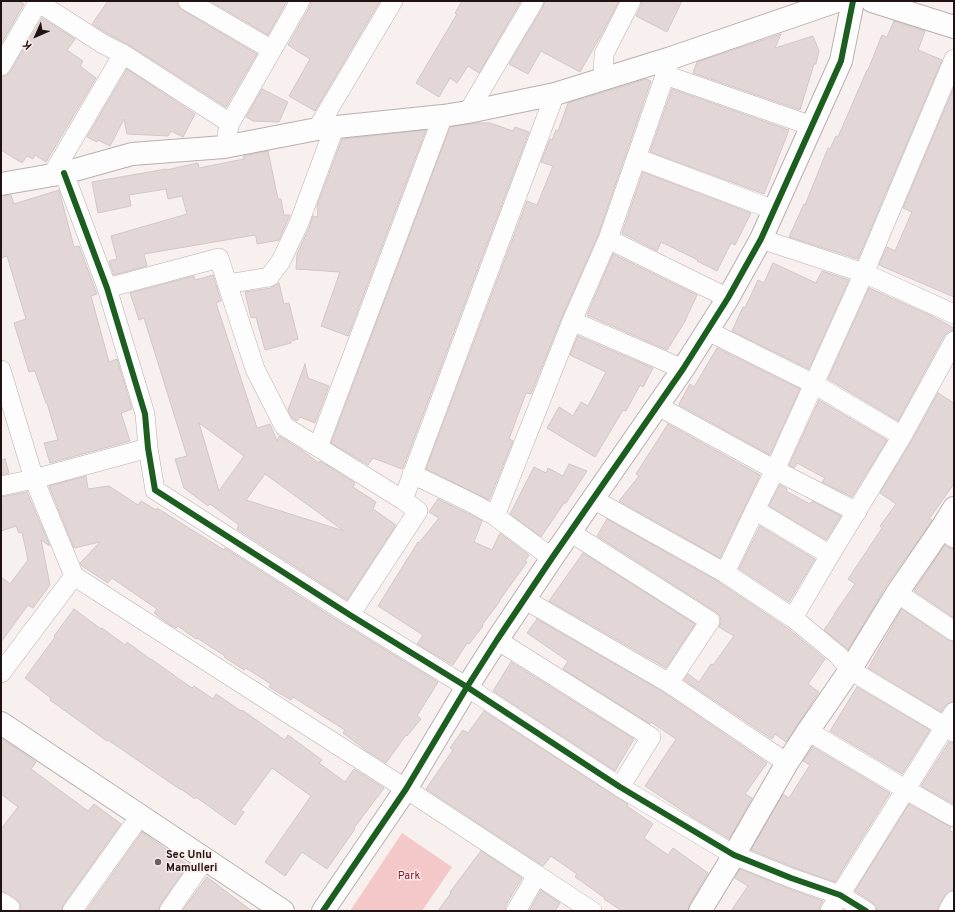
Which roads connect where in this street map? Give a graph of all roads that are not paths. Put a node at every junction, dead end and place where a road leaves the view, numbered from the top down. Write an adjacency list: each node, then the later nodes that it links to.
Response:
1 (37, 1): 12 (street); 14 (street)
2 (188, 1): 11 (street)
3 (300, 1): 11 (street)
4 (393, 1): 22 (street)
5 (534, 1): 18 (street)
6 (631, 1): 16 (street)
7 (837, 1): 15 (street)
8 (853, 1): 21 (street)
9 (872, 1): 10 (street)
10 (954, 27)
11 (272, 50): 20 (street)
12 (123, 54): 20 (street); 25 (street)
13 (954, 59): 30 (street)
14 (1, 66)
15 (668, 67): 16 (street); 21 (street); 24 (street)
16 (603, 79): 17 (street)
17 (555, 94): 18 (street); 46 (street)
18 (468, 112): 19 (street)
19 (443, 116): 22 (street); 43 (street)
20 (230, 123): 23 (street)
21 (812, 126): 27 (street)
22 (326, 128): 23 (street); 31 (street)
23 (224, 147): 25 (street)
24 (636, 158): 27 (street); 29 (street)
25 (58, 174): 26 (street); 32 (street)
26 (1, 184)
27 (774, 210): 28 (street)
28 (761, 239): 30 (street); 33 (street)
29 (608, 240): 33 (street); 35 (street)
30 (864, 274): 34 (street); 40 (street)
31 (227, 284): 32 (street); 43 (street)
32 (107, 288): 44 (street)
33 (728, 298): 36 (street)
34 (954, 314)
35 (572, 321): 38 (street); 54 (street)
36 (708, 331): 38 (street); 40 (street)
37 (954, 341): 42 (street)
38 (683, 369): 41 (street)
39 (1, 370): 47 (street)
40 (814, 384): 42 (street); 45 (street)
41 (658, 406): 45 (street); 49 (street)
42 (902, 436): 53 (street)
43 (318, 447): 50 (street)
44 (148, 448): 47 (street); 63 (street)
45 (775, 470): 52 (street); 53 (street)
46 (412, 474): 50 (street); 54 (street)
47 (34, 479): 48 (street); 60 (street)
48 (1, 486)
49 (593, 499): 55 (street); 59 (street)
50 (403, 500): 63 (street)
51 (954, 508): 56 (street)
52 (755, 510): 57 (street); 59 (street)
53 (857, 512): 57 (street)
54 (494, 516): 58 (street)
55 (570, 532): 58 (street); 69 (street)
56 (948, 534): 61 (street)
57 (830, 555): 64 (street)
58 (552, 558): 62 (street)
59 (725, 573): 64 (street)
60 (74, 576): 68 (street); 76 (street)
61 (896, 593): 65 (street); 67 (street)
62 (524, 599): 66 (street); 69 (street)
63 (350, 615): 70 (street)
64 (793, 618): 67 (street)
65 (954, 631)
66 (498, 640): 70 (street); 75 (street)
67 (850, 670): 72 (street); 73 (street)
68 (1, 673)
69 (669, 683): 74 (street)
70 (467, 687): 75 (street); 76 (street)
71 (1, 723): 78 (street)
72 (951, 724): 77 (street)
73 (808, 731): 74 (street); 77 (street)
74 (787, 763): 80 (street)
75 (620, 787): 80 (street)
76 (406, 789): 82 (street); 88 (street)
77 (905, 790): 79 (street); 83 (street)
78 (140, 816): 81 (street); 85 (street)
79 (954, 817)
80 (734, 855): 83 (street); 91 (street)
81 (206, 859): 86 (street); 87 (street)
82 (537, 875): 89 (street); 90 (street)
83 (840, 895): 92 (street); 93 (street)
84 (954, 901): 94 (street)
85 (72, 911)
86 (169, 911)
87 (283, 911)
88 (323, 911)
89 (516, 911)
90 (592, 911)
91 (700, 911)
92 (830, 911)
93 (866, 911)
94 (948, 911)

